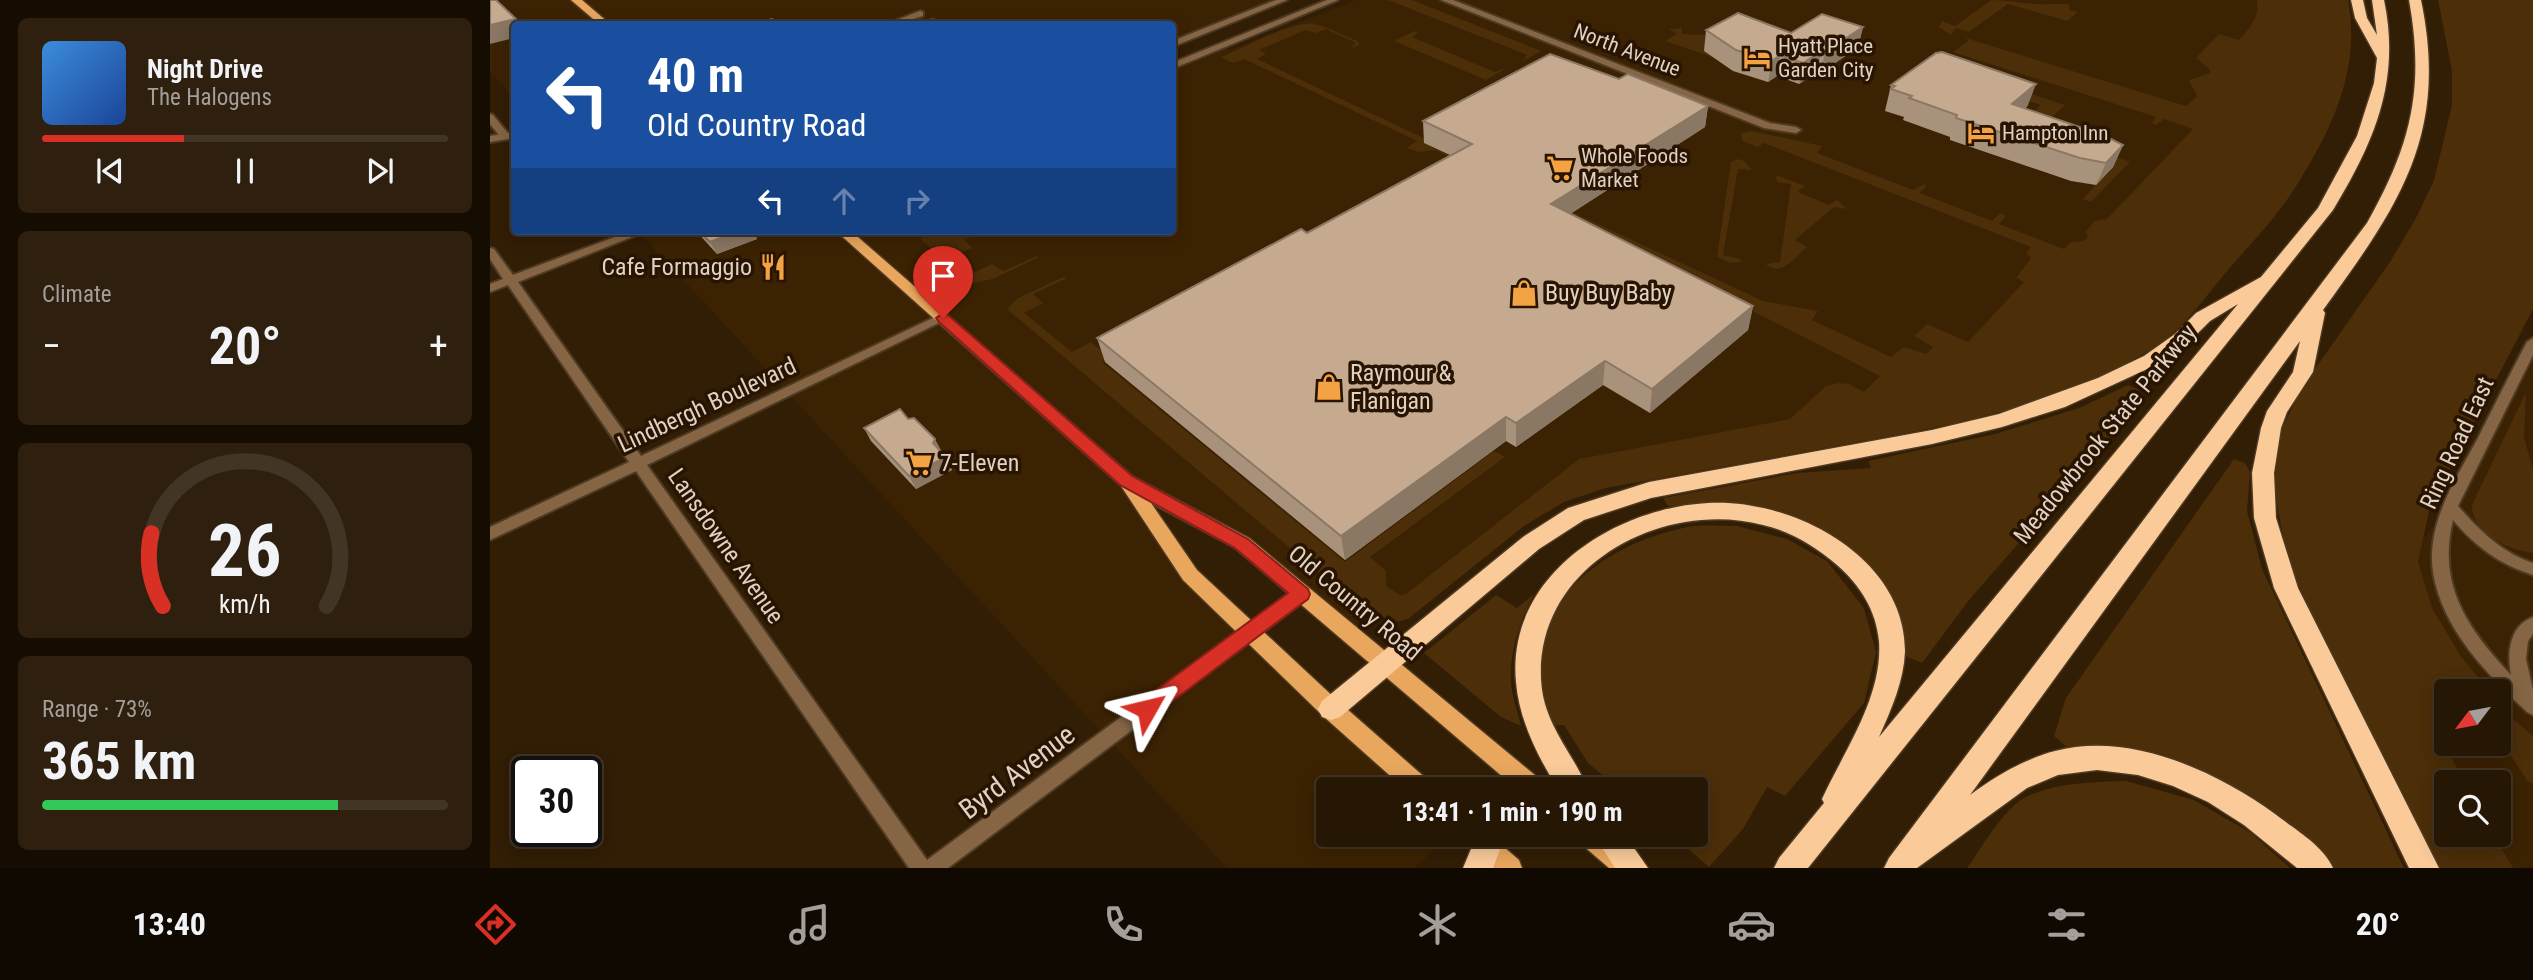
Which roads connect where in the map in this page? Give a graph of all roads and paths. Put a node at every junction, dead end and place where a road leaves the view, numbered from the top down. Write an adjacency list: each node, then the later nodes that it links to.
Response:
1 (576, 0): 9 (main road)
2 (1283, 0): 11 (street)
3 (1334, 0): 13 (street)
4 (1445, 0): 15 (street, North Avenue)
5 (2357, 0): 12 (highway)
6 (2378, 0): 12 (highway, Meadowbrook State Parkway)
7 (2415, 0): 24 (highway)
8 (920, 14): 10 (street)
9 (601, 21)
10 (899, 21)
11 (1176, 42)
12 (2384, 57): 21 (highway, Meadowbrook State Parkway)
13 (1176, 64)
14 (490, 117): 16 (street)
15 (1796, 130)
16 (510, 136): 17 (street)
17 (490, 139)
18 (630, 235): 22 (street)
19 (848, 235): 25 (main road, Old Country Road)
20 (490, 251): 22 (street, Lansdowne Avenue)
21 (2275, 274): 35 (highway); 41 (highway, Meadowbrook State Parkway)
22 (510, 280): 23 (street); 27 (street, Lansdowne Avenue)
23 (490, 288)
24 (2318, 304): 45 (highway); 52 (highway)
25 (943, 318): 27 (street, Lindbergh Boulevard); 28 (main road, Old Country Road)
26 (2533, 342): 29 (street, Ring Road East)
27 (638, 463): 30 (street, Lindbergh Boulevard); 46 (street, Lansdowne Avenue)
28 (1126, 481): 32 (main road, Old Country Road); 34 (main road, Old Country Road)
29 (2450, 506): 31 (street); 36 (street, Ring Road East)
30 (490, 534)
31 (2533, 569)
32 (1301, 594): 34 (street, Byrd Avenue); 35 (main road, Old Country Road)
33 (2533, 624): 36 (street)
34 (1250, 632): 37 (main road, Old Country Road); 47 (street, Byrd Avenue)
35 (1384, 664): 37 (highway); 39 (main road, Old Country Road)
36 (2530, 705)
37 (1331, 709): 38 (main road, Old Country Road)
38 (1408, 777)
39 (1520, 777)
40 (1567, 777): 41 (highway)
41 (1824, 824): 50 (highway, Meadowbrook State Parkway)
42 (1604, 847): 49 (main road)
43 (1616, 847): 49 (highway)
44 (1479, 850): 48 (main road)
45 (1901, 865): 51 (highway)
46 (921, 868)
47 (932, 868)
48 (1510, 868)
49 (1631, 868)
50 (1789, 868)
51 (2318, 868)
52 (2424, 868)

